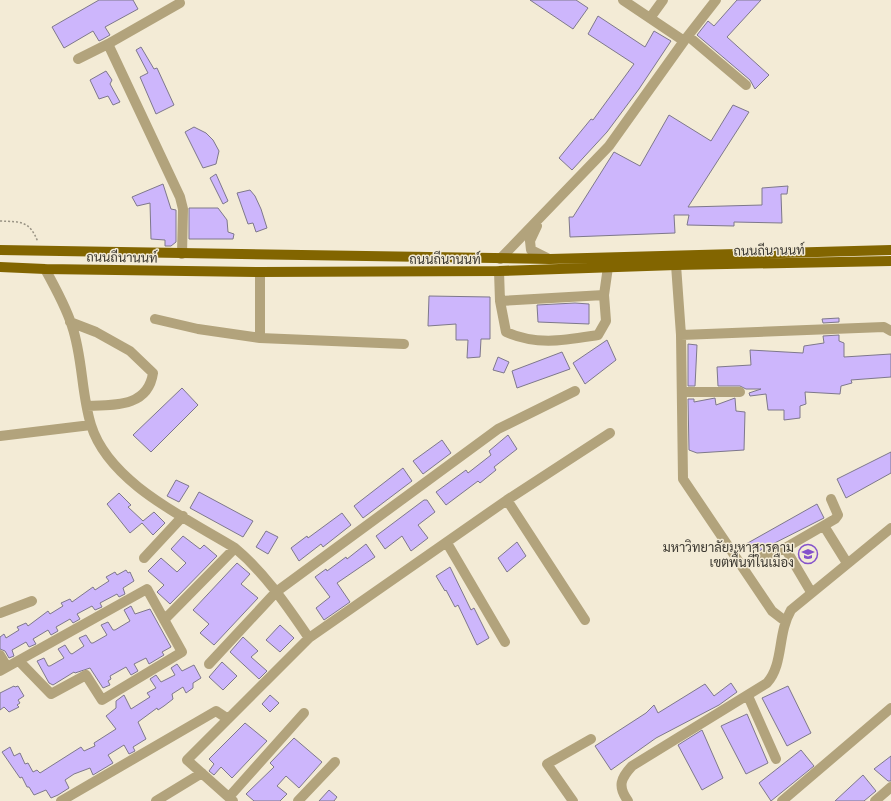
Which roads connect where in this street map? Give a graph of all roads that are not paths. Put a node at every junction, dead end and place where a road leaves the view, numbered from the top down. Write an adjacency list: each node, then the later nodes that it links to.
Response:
1 (623, 0): 5 (street)
2 (663, 0): 5 (street)
3 (716, 0): 6 (street)
4 (180, 3): 7 (street)
5 (650, 18): 6 (street)
6 (686, 38): 9 (street); 10 (street)
7 (108, 44): 8 (street); 13 (street)
8 (78, 59)
9 (746, 85)
10 (546, 212): 14 (street); 15 (street)
11 (0, 250): 13 (main road, ถนนถีนานนท์)
12 (891, 250): 15 (main road, ถนนถีนานนท์)
13 (182, 254): 14 (main road, ถนนถีนานนท์)
14 (500, 259): 15 (main road, ถนนถีนานนท์)
15 (550, 259)
16 (891, 261): 17 (main road, ถนนถีนานนท์)
17 (676, 265): 19 (main road, ถนนถีนานนท์); 28 (street)
18 (0, 267): 20 (main road, ถนนถีนานนท์)
19 (608, 267): 21 (main road, ถนนถีนานนท์); 23 (street)
20 (45, 269): 22 (main road, ถนนถีนานนท์); 26 (street)
21 (499, 271): 22 (main road, ถนนถีนานนท์); 24 (street)
22 (260, 272): 29 (street)
23 (604, 295): 24 (street); 24 (street)
24 (500, 301)
25 (155, 320): 29 (street)
26 (70, 322): 34 (street); 34 (street)
27 (891, 330): 28 (street)
28 (681, 334): 32 (street)
29 (260, 338): 30 (street)
30 (404, 344)
31 (575, 391): 49 (street)
32 (682, 392): 33 (street); 48 (street)
33 (740, 392)
34 (87, 406): 35 (street)
35 (91, 425): 37 (street); 40 (street)
36 (610, 433): 39 (street)
37 (0, 436)
38 (831, 499): 41 (street)
39 (507, 500): 43 (street); 54 (street)
40 (183, 516): 44 (street); 46 (street)
41 (824, 526): 45 (street); 47 (street)
42 (891, 528): 47 (street)
43 (447, 543): 56 (street); 57 (street)
44 (235, 548): 49 (street); 53 (street)
45 (785, 548): 48 (street); 50 (street)
46 (144, 558)
47 (847, 563): 50 (street)
48 (743, 566): 55 (street)
49 (276, 592): 56 (street); 60 (street)
50 (811, 592): 55 (street)
51 (32, 601): 52 (street)
52 (0, 613)
53 (164, 620): 59 (street); 59 (street)
54 (585, 620)
55 (785, 621): 62 (street)
56 (310, 638): 65 (street)
57 (505, 642)
58 (0, 655): 61 (street)
59 (19, 661): 61 (street)
60 (209, 664)
61 (4, 669)
62 (748, 696): 67 (street); 76 (street)
63 (891, 708): 77 (street)
64 (304, 713): 71 (street)
65 (228, 719): 69 (street); 72 (street)
66 (591, 739): 75 (street)
67 (776, 759)
68 (335, 762): 74 (street)
69 (202, 773): 71 (street); 73 (street)
70 (891, 787): 78 (street)
71 (231, 799)
72 (61, 801)
73 (156, 801)
74 (298, 801)
75 (573, 801)
76 (628, 801)
77 (782, 801)
78 (875, 801)

